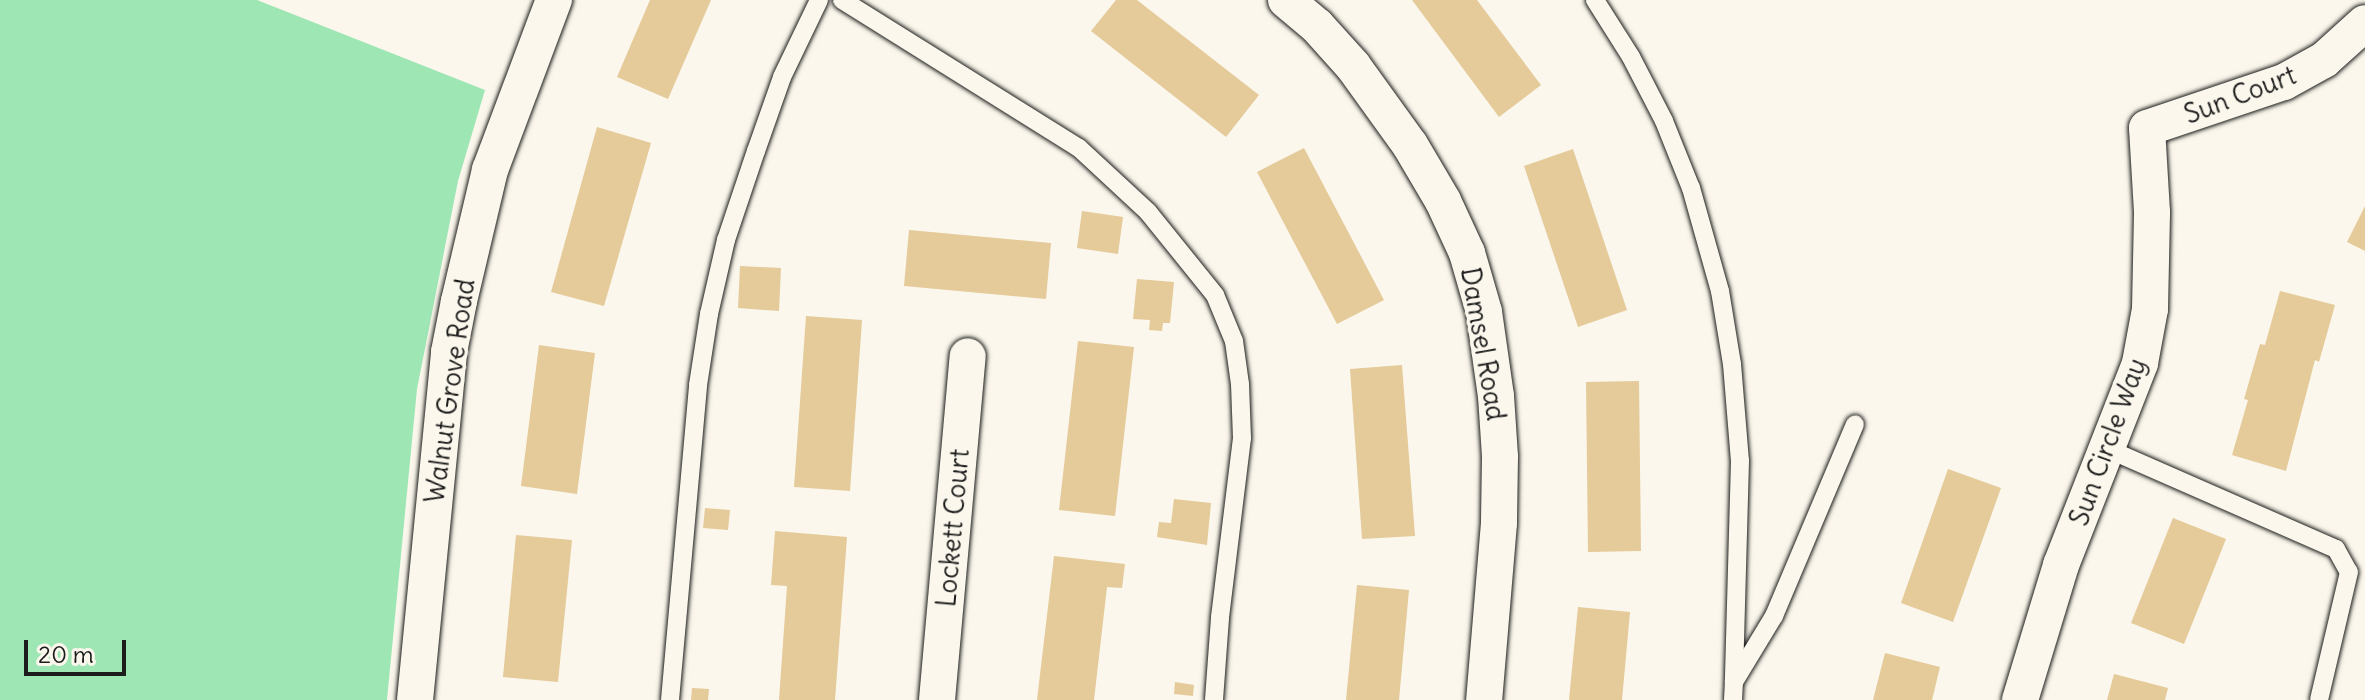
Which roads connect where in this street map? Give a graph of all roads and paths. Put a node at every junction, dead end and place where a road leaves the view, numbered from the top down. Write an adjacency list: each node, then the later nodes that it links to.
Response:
1 (554, 0): 12 (street, Walnut Grove Road)
2 (819, 0): 13 (lane)
3 (842, 0): 15 (lane)
4 (1286, 0): 16 (street, Damsel Road)
5 (1595, 0): 11 (lane)
6 (2365, 23): 7 (street, Sun Court)
7 (2147, 128): 10 (street, Sun Circle Way)
8 (968, 356): 14 (street, Lockett Court)
9 (1855, 424): 11 (lane)
10 (2108, 449): 17 (street, Sun Circle Way); 18 (lane)
11 (1733, 691)
12 (415, 700)
13 (670, 700)
14 (937, 700)
15 (1214, 700)
16 (1484, 700)
17 (2020, 700)
18 (2319, 700)

